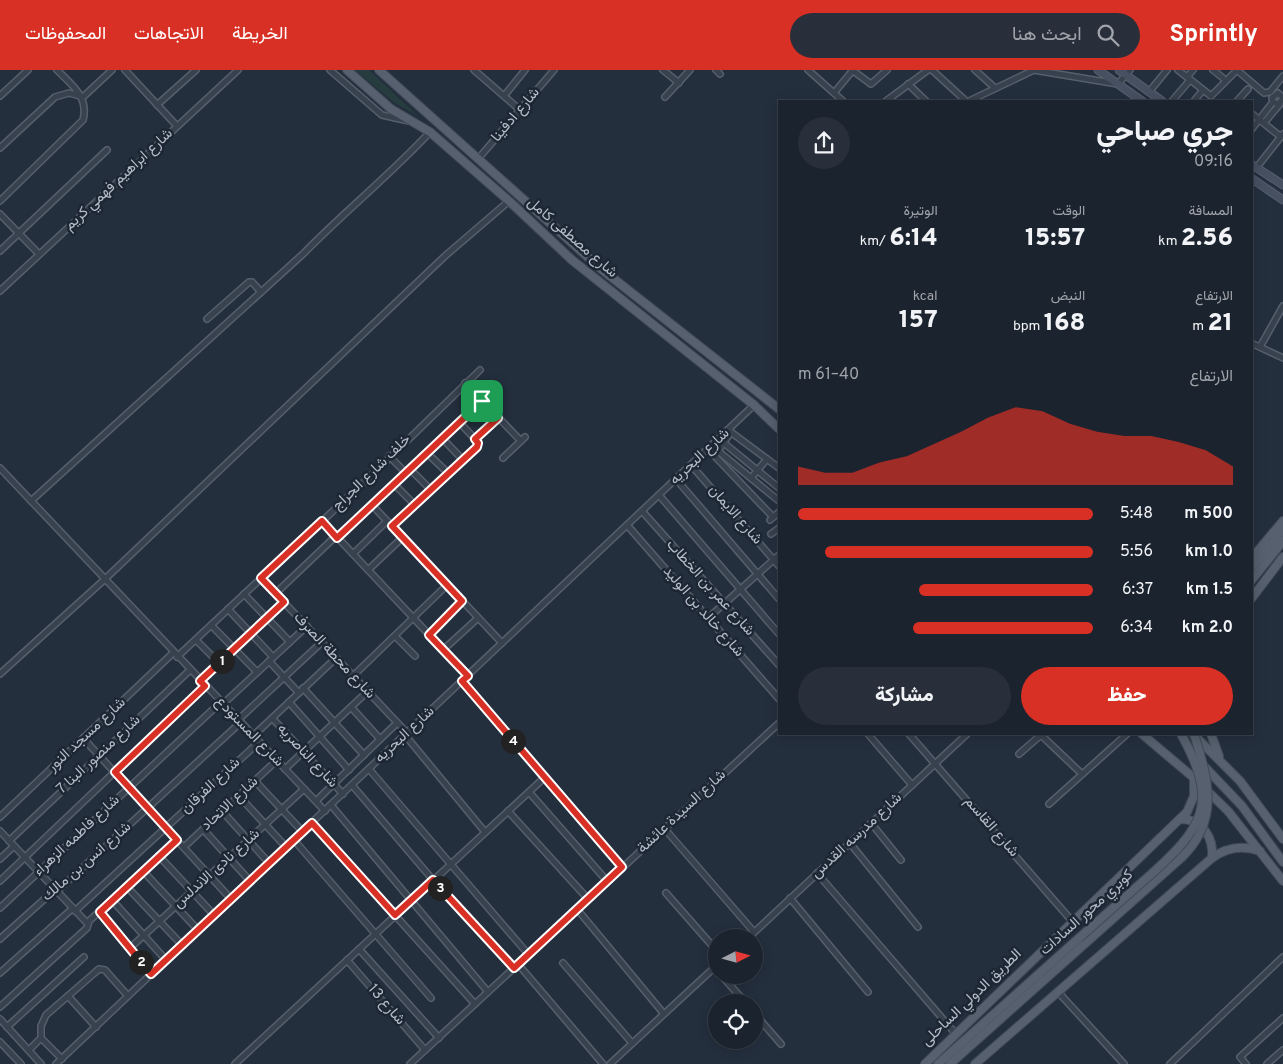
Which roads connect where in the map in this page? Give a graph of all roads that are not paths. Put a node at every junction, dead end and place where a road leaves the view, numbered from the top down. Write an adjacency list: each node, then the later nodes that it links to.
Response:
1 (28, 70): 40 (street)
2 (58, 70): 42 (street)
3 (112, 70): 42 (street)
4 (125, 70): 56 (street)
5 (196, 70): 56 (street)
6 (238, 70): 61 (street, شارع ابراهيم فهمي كريم)
7 (330, 70): 60 (street)
8 (347, 70): 60 (main road, شارع مصطفى كامل)
9 (379, 70): 67 (main road, شارع مصطفى كامل)
10 (474, 70): 41 (street)
11 (526, 70): 41 (street)
12 (554, 70): 57 (street, شارع ادفينا)
13 (664, 70): 32 (street)
14 (690, 70): 32 (street)
15 (853, 70): 16 (street); 39 (street)
16 (887, 70)
17 (928, 70): 33 (street)
18 (932, 70): 47 (street)
19 (975, 70): 35 (street)
20 (1034, 70): 34 (street); 35 (street)
21 (1098, 70): 34 (street)
22 (1119, 70): 28 (street)
23 (1168, 70): 38 (street)
24 (1178, 70): 30 (street)
25 (1192, 70): 30 (street)
26 (1213, 70): 31 (street)
27 (811, 71): 39 (street)
28 (1128, 72): 34 (street); 38 (street)
29 (1283, 76): 37 (street)
30 (1188, 78): 37 (street); 51 (street)
31 (1223, 78)
32 (678, 83): 43 (street)
33 (908, 84): 45 (street); 46 (street)
34 (1118, 84): 49 (street)
35 (995, 88): 48 (street)
36 (1248, 89): 53 (street)
37 (1203, 90): 52 (street)
38 (1149, 92): 50 (street)
39 (834, 93): 44 (street)
40 (0, 96)
41 (504, 96): 57 (street)
42 (83, 97): 65 (street); 73 (street)
43 (665, 98)
44 (842, 100)
45 (887, 100)
46 (925, 100)
47 (967, 100)
48 (970, 100)
49 (1141, 100)
50 (1161, 100)
51 (1173, 100)
52 (1195, 100)
53 (1238, 100)
54 (1282, 101): 55 (street); 55 (street); 59 (street)
55 (1273, 102): 59 (street)
56 (158, 105): 61 (street)
57 (520, 110): 67 (street, شارع ادفينا)
58 (1253, 114): 59 (street)
59 (1262, 121): 62 (street); 64 (street)
60 (413, 122): 63 (main road, شارع مصطفى كامل)
61 (177, 126): 77 (street, شارع ابراهيم فهمي كريم)
62 (1253, 128)
63 (430, 132): 71 (main road, شارع مصطفى كامل); 79 (street)
64 (1282, 135): 68 (street)
65 (0, 148)
66 (106, 150): 75 (street)
67 (478, 159): 89 (main road, شارع مصطفى كامل)
68 (1254, 165): 70 (street)
69 (1253, 179): 72 (street)
70 (1283, 185)
71 (509, 200): 88 (main road, شارع مصطفى كامل); 146 (street)
72 (1283, 200)
73 (0, 201)
74 (0, 214): 75 (street)
75 (19, 234): 76 (street); 77 (street)
76 (0, 252)
77 (39, 254): 78 (street, شارع ابراهيم فهمي كريم)
78 (0, 291)
79 (261, 292): 81 (street); 119 (street)
80 (1283, 306): 83 (street)
81 (207, 320)
82 (1253, 344): 83 (street)
83 (1260, 347): 84 (street)
84 (1283, 358)
85 (480, 370): 86 (street, خلف شارع الجراج)
86 (466, 383): 87 (street); 102 (street, خلف شارع الجراج)
87 (482, 401): 90 (street); 91 (street)
88 (754, 405): 92 (main road, شارع مصطفى كامل); 93 (street, شارع البحريه)
89 (778, 408)
90 (498, 418): 96 (street); 97 (street)
91 (459, 422): 95 (street); 96 (street)
92 (778, 428)
93 (730, 431): 98 (street); 99 (street, شارع البحريه); 104 (street)
94 (526, 437): 97 (street)
95 (442, 438): 100 (street); 105 (street)
96 (475, 439): 105 (street)
97 (520, 441): 103 (street)
98 (724, 443): 101 (street); 109 (street)
99 (708, 449): 101 (street); 106 (street, شارع البحريه)
100 (427, 453): 110 (street); 111 (street)
101 (716, 454): 112 (street); 123 (street)
102 (389, 456): 110 (street); 125 (street, خلف شارع الجراج)
103 (502, 458)
104 (767, 459): 107 (street); 109 (street)
105 (463, 460): 111 (street)
106 (691, 465): 113 (street, شارع البحريه); 139 (street, شارع الايمان)
107 (778, 467)
108 (0, 468): 119 (street, شارع المستودع)
109 (757, 470): 112 (street); 115 (street)
110 (408, 471): 114 (street); 116 (street)
111 (449, 474): 116 (street)
112 (751, 478): 118 (street)
113 (676, 479): 117 (street, شارع البحريه); 143 (street)
114 (394, 484): 120 (street); 121 (street)
115 (778, 487)
116 (431, 490): 121 (street)
117 (659, 495): 122 (street, شارع البحريه); 148 (street)
118 (778, 500)
119 (30, 501): 146 (street, شارع المستودع)
120 (372, 505): 126 (street); 132 (street)
121 (415, 505): 128 (street)
122 (642, 511): 127 (street, شارع البحريه); 155 (street, شارع عمر بن الخطاب)
123 (778, 513)
124 (1283, 520): 137 (main road)
125 (322, 521): 132 (street); 144 (street, خلف شارع الجراج)
126 (387, 521): 128 (street); 135 (street)
127 (627, 525): 160 (street, شارع خالد بن الوليد); 170 (street, شارع البحريه)
128 (392, 526): 133 (street)
129 (778, 529): 131 (street)
130 (1282, 531): 141 (main road)
131 (771, 534)
132 (337, 537): 135 (street); 150 (street)
133 (403, 537): 142 (street); 147 (street)
134 (1283, 541): 145 (main road)
135 (352, 554): 142 (street)
136 (778, 556): 139 (street)
137 (1253, 557)
138 (1283, 557): 151 (main road)
139 (773, 560): 140 (street, شارع الايمان); 143 (street)
140 (778, 565)
141 (1253, 566)
142 (368, 570): 158 (street)
143 (757, 574): 148 (street); 152 (street)
144 (261, 578): 149 (street, خلف شارع الجراج); 150 (street, شارع محطة الصرف)
145 (1253, 578)
146 (104, 580): 173 (street, شارع المستودع); 181 (street)
147 (447, 585): 153 (street); 158 (street)
148 (739, 590): 155 (street); 163 (street)
149 (244, 594): 156 (street, خلف شارع الجراج); 157 (street)
150 (276, 594): 154 (street, شارع محطة الصرف)
151 (1253, 596)
152 (778, 598)
153 (462, 601): 159 (street); 165 (street)
154 (284, 602): 157 (street); 162 (street, شارع محطة الصرف)
155 (723, 604): 160 (street); 178 (street, شارع عمر بن الخطاب)
156 (228, 609): 161 (street, خلف شارع الجراج); 164 (street)
157 (267, 618): 164 (street); 168 (street)
158 (413, 618): 165 (street); 166 (street)
159 (478, 618): 170 (street); 172 (street)
160 (708, 618): 191 (street, شارع خالد بن الوليد)
161 (211, 625): 167 (street, خلف شارع الجراج); 171 (street)
162 (306, 626): 168 (street, شارع فاطمه الزهراء); 169 (street, شارع محطة الصرف)
163 (778, 633)
164 (251, 634): 171 (street); 176 (street)
165 (429, 635): 172 (street)
166 (395, 636): 174 (street); 182 (street)
167 (196, 640): 173 (street, خلف شارع الجراج); 177 (street)
168 (290, 642): 176 (street, شارع فاطمه الزهراء)
169 (322, 642): 175 (street, شارع محطة الصرف); 184 (street, شارع انس بن مالك)
170 (502, 644): 183 (street, شارع البحريه)
171 (235, 649): 177 (street); 180 (street)
172 (443, 650): 183 (street)
173 (175, 655): 179 (street, شارع المستودع); 213 (street, شارع مسجد النور)
174 (415, 656)
175 (336, 658): 182 (street, شارع محطة الصرف); 188 (street)
176 (271, 659): 180 (street, شارع فاطمه الزهراء); 184 (street)
177 (219, 664): 185 (street)
178 (778, 664)
179 (190, 670): 185 (street, شارع المستودع); 219 (street, شارع منصور البنا 7)
180 (257, 672): 193 (street, شارع فاطمه الزهراء)
181 (0, 674)
182 (353, 676): 189 (street, شارع محطة الصرف)
183 (468, 676): 186 (street, شارع البحريه)
184 (284, 677): 190 (street); 196 (street, شارع انس بن مالك)
185 (200, 681): 187 (street, شارع المستودع)
186 (462, 681): 200 (street, شارع البحريه); 229 (street)
187 (205, 686): 193 (street, شارع المستودع); 227 (street)
188 (304, 688): 190 (street); 197 (street)
189 (368, 691): 194 (street); 198 (street, شارع محطة الصرف)
190 (299, 693): 192 (street)
191 (778, 698)
192 (289, 702): 195 (street); 212 (street)
193 (222, 703): 196 (street, شارع المستودع); 235 (street, شارع فاطمه الزهراء)
194 (351, 707): 197 (street); 214 (street)
195 (272, 718): 211 (street); 216 (street, شارع الناصريه)
196 (239, 722): 211 (street, شارع المستودع); 243 (street, شارع انس بن مالك)
197 (335, 722): 212 (street); 217 (street)
198 (397, 723): 200 (street, شارع محطة الصرف); 214 (street)
199 (778, 724): 254 (street, شارع السيدة عائشة)
200 (406, 734): 225 (street, شارع البحريه); 257 (street, شارع محطة الصرف)
201 (869, 735): 234 (street)
202 (910, 735): 223 (street, شارع القاسم)
203 (966, 735): 223 (street, شارع مدرسه القدس)
204 (1039, 735): 218 (street); 228 (street)
205 (1126, 735): 228 (street)
206 (1143, 735): 230 (main road)
207 (1182, 735): 220 (main road, كوبري محور السادات, bridge)
208 (1194, 735): 315 (main road, كوبري محور السادات, bridge)
209 (1195, 735): 222 (main road)
210 (1211, 735): 222 (main road)
211 (253, 736): 215 (street, شارع المستودع)
212 (319, 737): 216 (street); 226 (street)
213 (84, 738): 219 (street); 248 (street, شارع مسجد النور)
214 (380, 739): 217 (street)
215 (259, 742): 221 (street, شارع المستودع); 253 (street, شارع الفرقان)
216 (304, 752): 224 (street); 232 (street, شارع الناصريه)
217 (364, 754): 226 (street)
218 (1019, 754)
219 (99, 755): 227 (street); 263 (street, شارع منصور البنا 7)
220 (1194, 757): 275 (main road, كوبري محور السادات, bridge); 315 (main road, كوبري محور السادات, bridge)
221 (277, 760): 224 (street, شارع المستودع); 231 (street, شارع الاتحاد)
222 (1221, 760): 259 (main road)
223 (935, 763): 234 (street, شارع مدرسه القدس); 305 (street, شارع القاسم)
224 (285, 769): 236 (street, شارع المستودع)
225 (368, 769): 233 (street, شارع البحريه); 277 (street)
226 (349, 770): 232 (street)
227 (115, 772): 235 (street); 270 (street)
228 (1082, 774): 241 (street)
229 (544, 778): 237 (street); 278 (street)
230 (1194, 778): 249 (main road, الطريق الدولي الساحلى); 268 (main road)
231 (255, 780): 239 (street, شارع الاتحاد); 244 (street)
232 (334, 784): 238 (street, شارع الناصريه); 240 (street)
233 (352, 785): 238 (street, شارع البحريه); 283 (street)
234 (912, 785): 251 (street, شارع مدرسه القدس)
235 (129, 788): 243 (street); 280 (street, شارع فاطمه الزهراء)
236 (304, 789): 240 (street, شارع المستودع); 244 (street, شارع نادى الاندلس)
237 (529, 792): 247 (street); 286 (street)
238 (343, 794): 242 (street, شارع البحريه)
239 (239, 796): 245 (street, شارع الاتحاد); 252 (street)
240 (316, 801): 246 (street, شارع المستودع)
241 (1049, 804)
242 (331, 805): 246 (street, شارع البحريه); 296 (street)
243 (148, 808): 253 (street); 289 (street, شارع انس بن مالك)
244 (282, 809): 252 (street, شارع نادى الاندلس); 256 (street)
245 (222, 811): 255 (street, شارع الاتحاد); 261 (street)
246 (325, 811): 250 (street, شارع البحريه)
247 (508, 811): 257 (street); 294 (street)
248 (0, 817)
249 (1180, 819): 272 (main road); 305 (main road, الطريق الدولي الساحلى)
250 (312, 823): 256 (street, شارع البحريه); 303 (street)
251 (871, 823): 264 (street, شارع مدرسه القدس); 274 (street)
252 (265, 825): 261 (street, شارع نادى الاندلس); 267 (street)
253 (166, 828): 260 (street); 299 (street, شارع الفرقان)
254 (664, 828): 278 (street, شارع السيدة عائشة); 308 (street)
255 (203, 829): 266 (street, شارع الاتحاد); 271 (street)
256 (303, 832): 262 (street, شارع البحريه)
257 (485, 832): 277 (street)
258 (1, 833): 263 (street)
259 (1283, 839)
260 (177, 840): 266 (street); 269 (street)
261 (248, 840): 271 (street, شارع نادى الاندلس); 276 (street)
262 (294, 840): 267 (street, شارع البحريه); 311 (street)
263 (9, 841): 265 (street)
264 (849, 842): 281 (street, شارع مدرسه القدس); 307 (street)
265 (14, 846): 270 (street); 273 (street)
266 (184, 847): 282 (street)
267 (286, 847): 276 (street, شارع البحريه)
268 (1260, 851): 272 (main road); 287 (main road)
269 (159, 856): 279 (street); 290 (street)
270 (25, 857): 280 (street); 284 (street)
271 (229, 858): 282 (street, شارع نادى الاندلس); 285 (street)
272 (1212, 858): 333 (main road)
273 (0, 859)
274 (901, 860)
275 (1283, 862)
276 (269, 863): 285 (street, شارع البحريه)
277 (450, 864): 283 (street); 319 (street)
278 (622, 867): 286 (street, شارع السيدة عائشة)
279 (143, 871): 288 (street); 297 (street)
280 (39, 872): 289 (street); 298 (street, شارع فاطمه الزهراء)
281 (817, 873): 292 (street, شارع مدرسه القدس); 346 (street)
282 (210, 876): 290 (street, شارع نادى الاندلس); 293 (street)
283 (433, 880): 296 (street); 326 (street)
284 (0, 881)
285 (250, 881): 293 (street, شارع البحريه)
286 (607, 881): 294 (street, شارع السيدة عائشة)
287 (1283, 881)
288 (126, 887): 295 (street); 304 (street)
289 (57, 891): 299 (street); 313 (street, شارع انس بن مالك)
290 (192, 892): 297 (street, شارع نادى الاندلس); 302 (street)
291 (666, 893): 314 (street)
292 (790, 898): 309 (street, شارع مدرسه القدس); 332 (street)
293 (231, 899): 302 (street, شارع البحريه)
294 (588, 899): 300 (street, شارع السيدة عائشة)
295 (112, 900): 301 (street); 312 (street)
296 (412, 900): 303 (street); 331 (street)
297 (176, 906): 304 (street, شارع نادى الاندلس); 310 (street)
298 (0, 908)
299 (74, 909): 306 (street); 327 (street, شارع الفرقان)
300 (577, 909): 319 (street, شارع السيدة عائشة); 340 (street)
301 (100, 912): 306 (street); 317 (street)
302 (214, 915): 310 (street, شارع البحريه)
303 (395, 915): 311 (street); 338 (street)
304 (160, 921): 312 (street, شارع نادى الاندلس); 316 (street)
305 (1072, 921): 346 (main road, الطريق الدولي الساحلى)
306 (88, 924): 339 (street)
307 (918, 927)
308 (751, 929)
309 (757, 929)
310 (198, 930): 316 (street, شارع البحريه)
311 (376, 933): 318 (street); 337 (street)
312 (144, 936): 317 (street, شارع نادى الاندلس); 322 (street)
313 (0, 939)
314 (708, 941)
315 (1082, 941): 366 (main road, كوبري محور السادات); 367 (main road, كوبري محور السادات)
316 (182, 945): 322 (street, شارع البحريه)
317 (130, 948): 328 (street)
318 (359, 949): 323 (street); 348 (street)
319 (528, 954): 325 (street, شارع السيدة عائشة)
320 (84, 957): 344 (street)
321 (1283, 957): 370 (street)
322 (166, 960): 328 (street, شارع البحريه)
323 (347, 960): 353 (street, شارع 13); 361 (street)
324 (563, 963): 350 (street)
325 (518, 964): 326 (street, شارع السيدة عائشة); 363 (street)
326 (514, 968): 331 (street, شارع السيدة عائشة)
327 (0, 973)
328 (151, 974): 336 (street, شارع البحريه)
329 (708, 975): 340 (street)
330 (729, 984): 334 (street)
331 (488, 992): 338 (street, شارع السيدة عائشة)
332 (868, 992)
333 (1058, 993): 368 (main road); 369 (street)
334 (738, 994)
335 (68, 996): 336 (street); 345 (street); 347 (street)
336 (128, 996): 345 (street, شارع البحريه)
337 (430, 998)
338 (475, 1004): 348 (street, شارع السيدة عائشة)
339 (0, 1007)
340 (664, 1014): 350 (street)
341 (1283, 1018): 371 (street)
342 (0, 1019): 344 (street)
343 (763, 1023): 351 (street)
344 (8, 1027): 352 (street)
345 (96, 1027): 356 (street, شارع البحريه)
346 (955, 1033): 365 (main road, الطريق الدولي الساحلى)
347 (41, 1038): 352 (street); 356 (street)
348 (439, 1038): 353 (street, شارع السيدة عائشة)
349 (0, 1042): 355 (street)
350 (632, 1043): 364 (street)
351 (781, 1044)
352 (29, 1050): 359 (street)
353 (425, 1050): 362 (street, شارع السيدة عائشة)
354 (1283, 1050): 372 (street)
355 (16, 1059): 357 (street); 358 (street)
356 (62, 1059): 360 (street, شارع البحريه)
357 (11, 1064)
358 (22, 1064)
359 (41, 1064)
360 (56, 1064)
361 (235, 1064)
362 (410, 1064)
363 (603, 1064)
364 (610, 1064)
365 (925, 1064)
366 (938, 1064)
367 (950, 1064)
368 (975, 1064)
369 (1124, 1064)
370 (1170, 1064)
371 (1246, 1064)
372 (1267, 1064)

